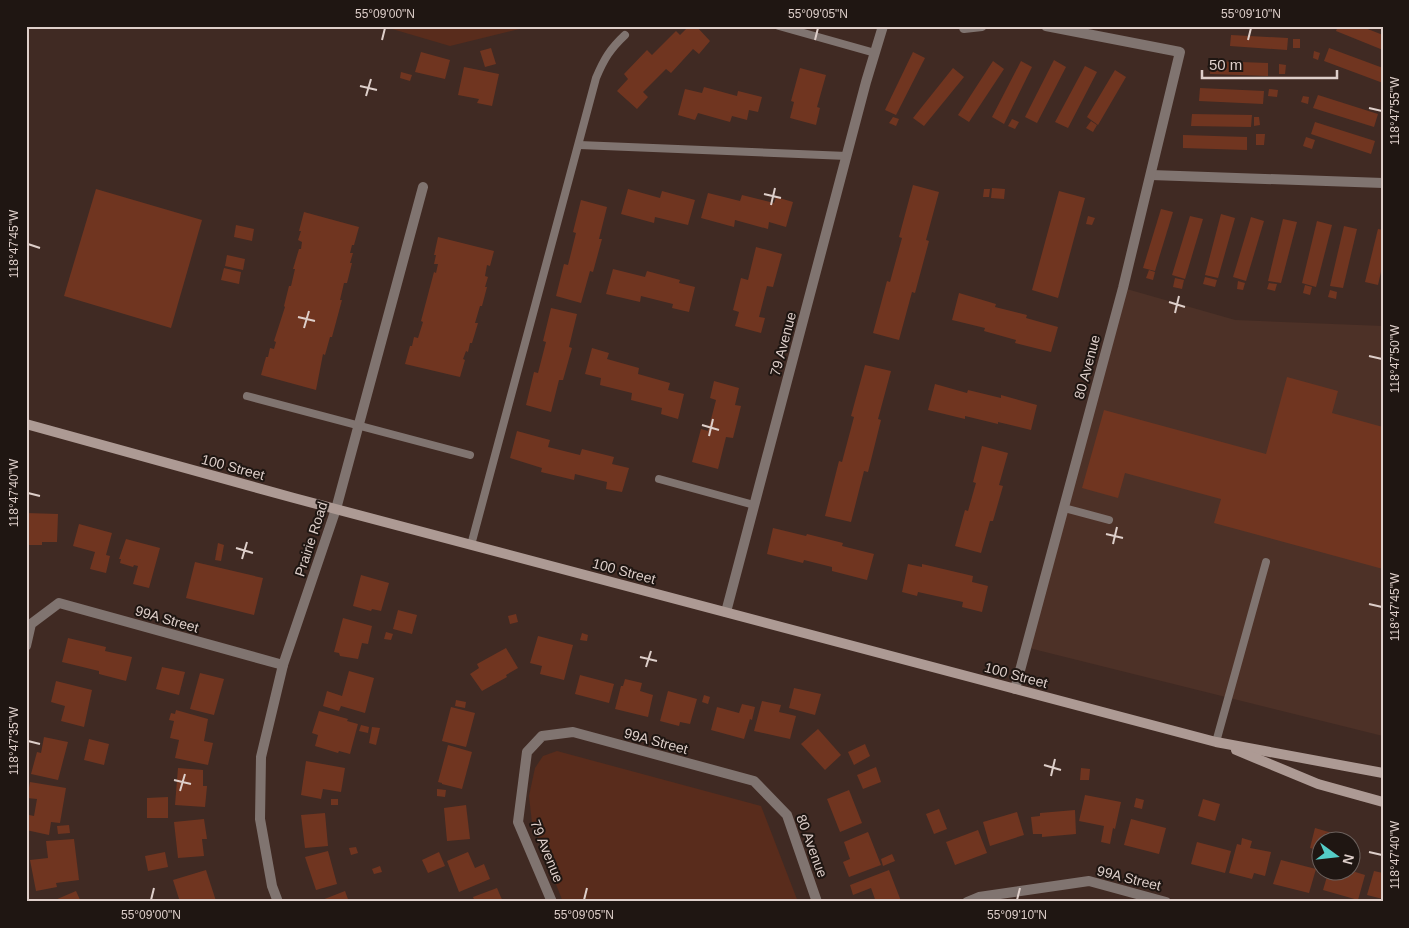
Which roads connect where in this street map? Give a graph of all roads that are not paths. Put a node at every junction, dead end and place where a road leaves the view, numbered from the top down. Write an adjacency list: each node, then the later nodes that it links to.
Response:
1 (778, 26): 7 (lane)
2 (883, 26): 7 (street, 79 Avenue)
3 (982, 26): 5 (street)
4 (1046, 26): 10 (street, 80 Avenue)
5 (964, 28)
6 (625, 35): 8 (lane)
7 (875, 53): 9 (street, 79 Avenue)
8 (579, 145): 9 (lane); 22 (lane)
9 (847, 156): 18 (street, 79 Avenue)
10 (1150, 175): 11 (street); 19 (street, 80 Avenue)
11 (1383, 183)
12 (424, 187): 15 (street, Prairie Road)
13 (247, 396): 15 (lane)
14 (26, 424): 20 (main road, 100 Street)
15 (358, 426): 16 (lane); 20 (street, Prairie Road)
16 (470, 455)
17 (659, 479): 18 (lane)
18 (754, 505): 24 (street, 79 Avenue)
19 (1064, 508): 21 (lane); 27 (street, 80 Avenue)
20 (336, 509): 22 (main road, 100 Street); 26 (street, Prairie Road)
21 (1109, 520)
22 (471, 545): 24 (main road, 100 Street)
23 (1266, 562): 29 (lane)
24 (726, 612): 27 (main road, 100 Street)
25 (26, 646): 26 (street, 99A Street)
26 (283, 665): 33 (street, Prairie Road)
27 (1015, 689): 29 (main road, 100 Street)
28 (550, 735): 31 (street, 99A Street); 34 (street, 79 Avenue)
29 (1216, 742): 30 (main road, 100 Street); 32 (main road, 100 Street)
30 (1383, 773)
31 (754, 781): 35 (street, 80 Avenue)
32 (1383, 802)
33 (278, 902)
34 (552, 902)
35 (817, 902)
36 (967, 902): 37 (street, 99A Street)
37 (1166, 902)

